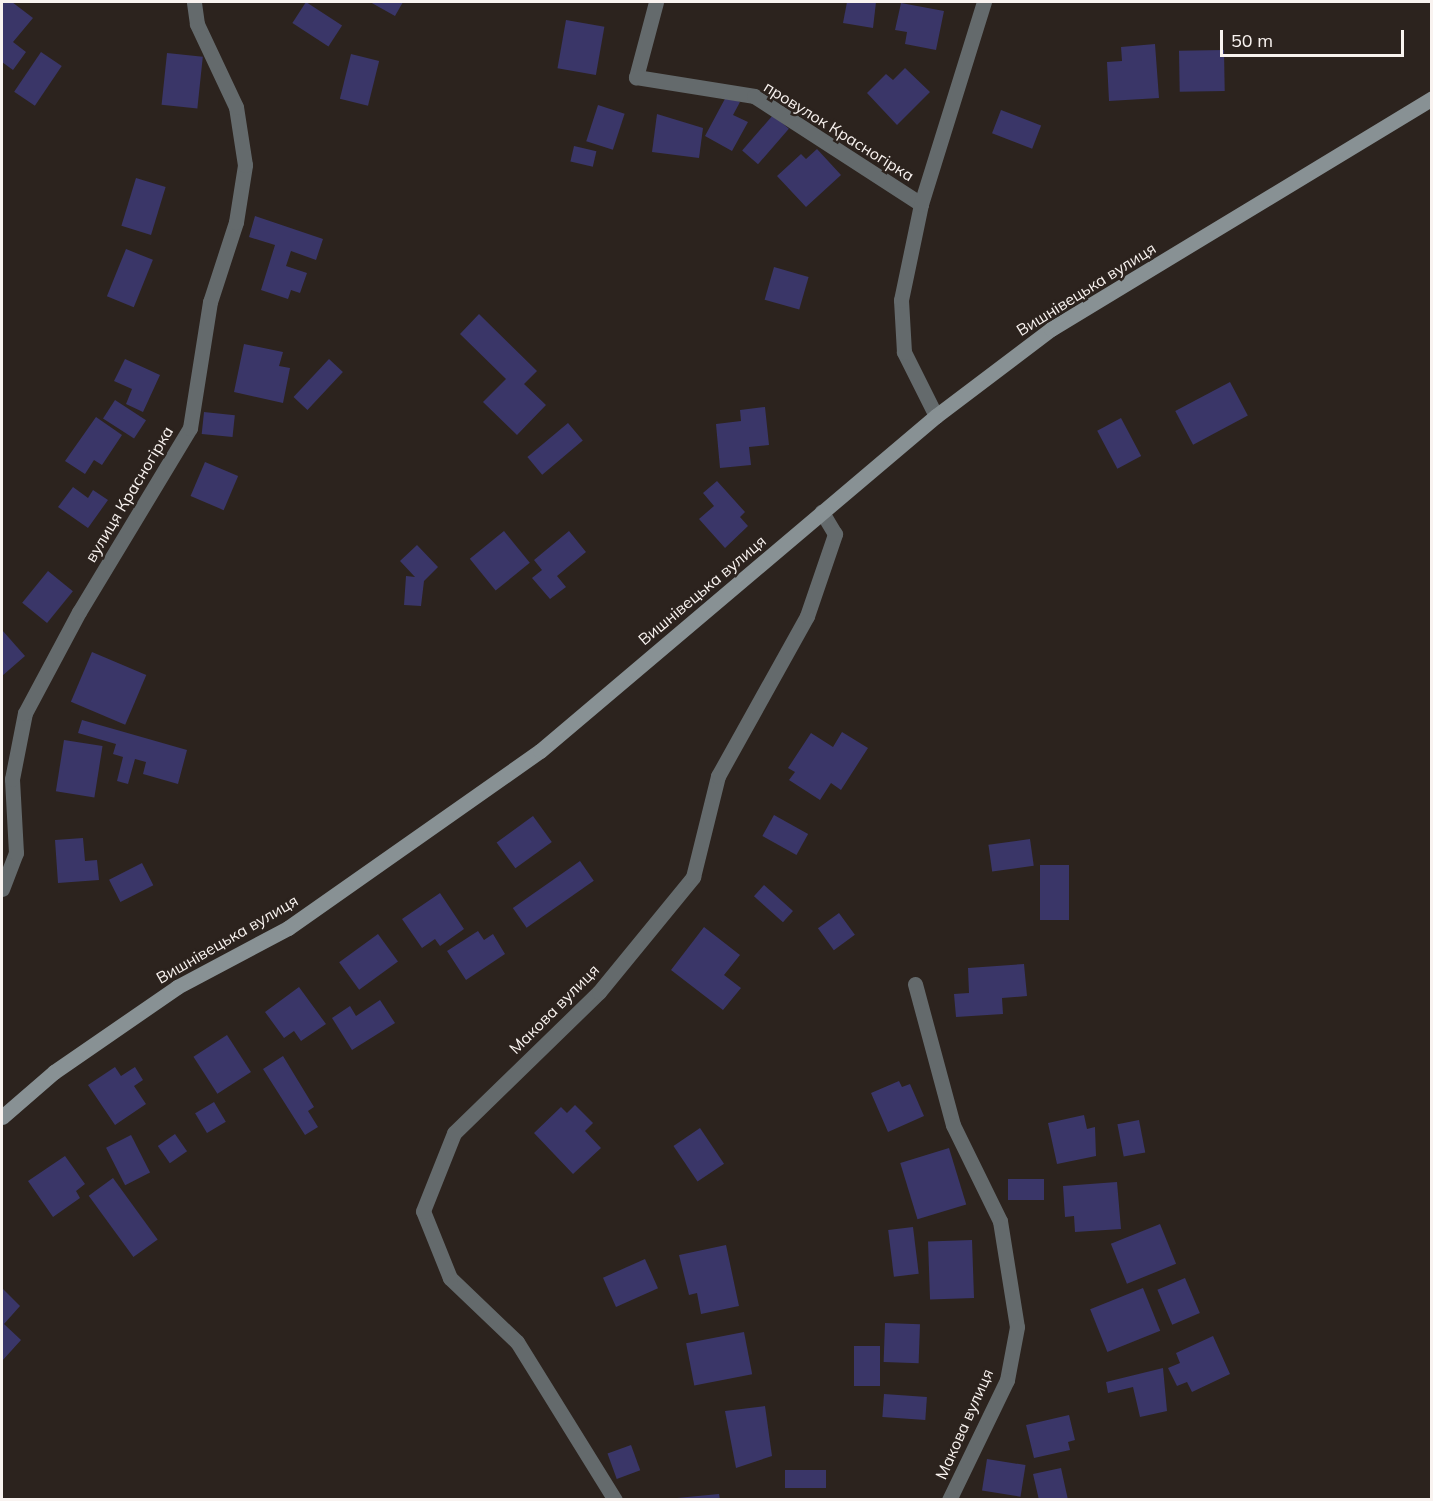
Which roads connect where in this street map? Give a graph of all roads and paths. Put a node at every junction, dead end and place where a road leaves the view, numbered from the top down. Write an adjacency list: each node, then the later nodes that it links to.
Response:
1 (194, 2): 8 (street, вулиця Красногірка)
2 (656, 2): 5 (street, провулок Красногірка)
3 (984, 2): 5 (street, провулок Красногірка)
4 (1431, 98): 6 (main road, Вишнівецька вулиця)
5 (921, 204): 6 (street, провулок Красногірка)
6 (936, 416): 7 (main road, Вишнівецька вулиця)
7 (822, 512): 10 (main road, Вишнівецька вулиця); 11 (street, Макова вулиця)
8 (2, 889)
9 (915, 984): 12 (street, Макова вулиця)
10 (2, 1117)
11 (615, 1500)
12 (949, 1500)

